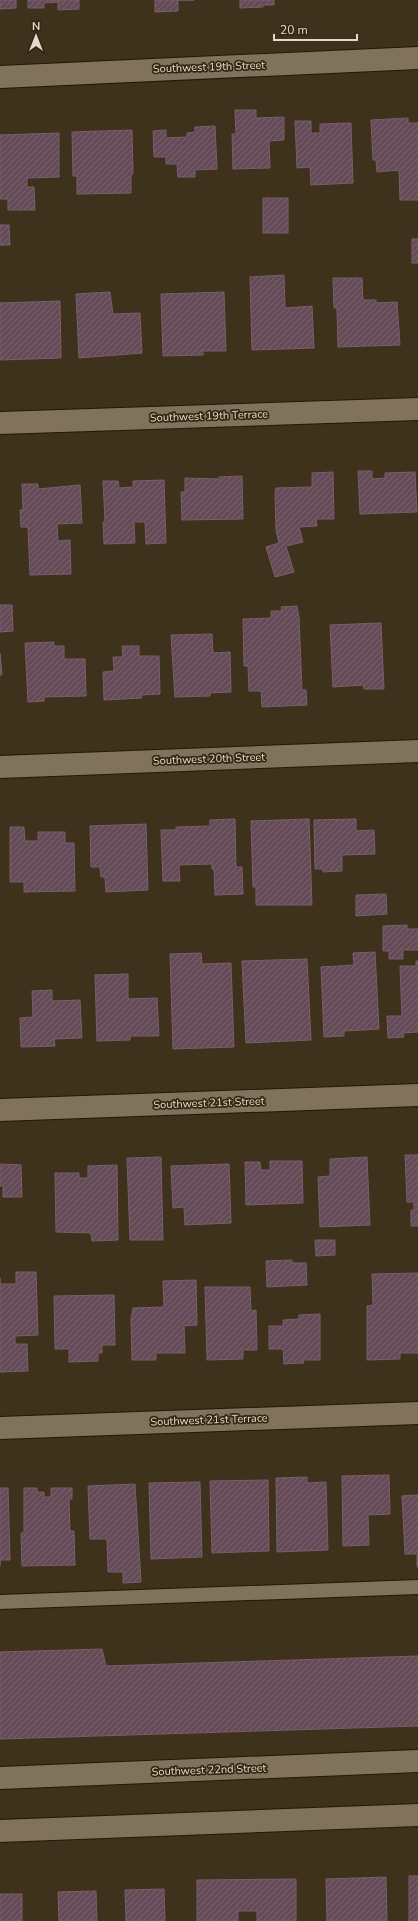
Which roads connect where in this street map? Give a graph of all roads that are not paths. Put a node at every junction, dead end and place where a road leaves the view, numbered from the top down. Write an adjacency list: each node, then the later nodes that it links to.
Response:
1 (418, 58): 2 (street, Southwest 19th Street)
2 (0, 77)
3 (418, 408): 4 (street, Southwest 19th Terrace)
4 (0, 423)
5 (418, 751): 6 (street, Southwest 20th Street)
6 (0, 767)
7 (418, 1095): 8 (street, Southwest 21st Street)
8 (0, 1110)
9 (418, 1413): 10 (street, Southwest 21st Terrace)
10 (0, 1428)
11 (418, 1587): 12 (lane)
12 (0, 1602)
13 (418, 1762): 14 (street, Southwest 22nd Street)
14 (0, 1778)
15 (418, 1815): 16 (street)
16 (0, 1831)

